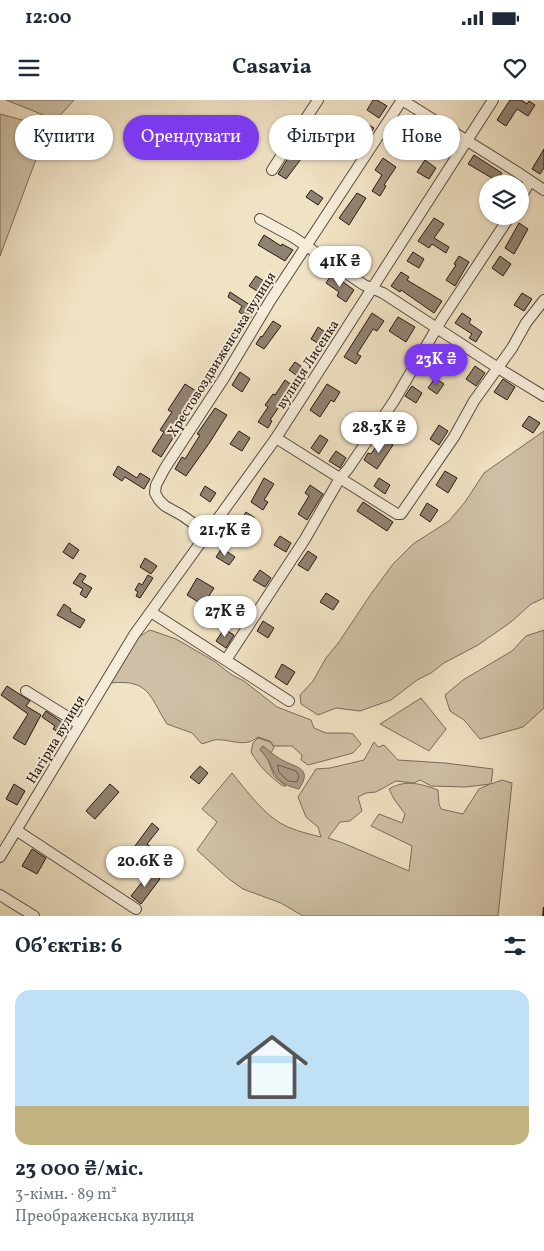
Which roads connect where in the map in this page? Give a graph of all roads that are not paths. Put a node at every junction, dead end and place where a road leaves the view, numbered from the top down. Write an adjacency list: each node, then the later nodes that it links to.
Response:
1 (318, 100): 5 (street)
2 (402, 100): 4 (street); 10 (street, Хрестовоздвиженська вулиця)
3 (493, 100): 4 (street, вулиця Лисенка)
4 (467, 141): 6 (street); 11 (street, вулиця Лисенка)
5 (272, 170)
6 (530, 181): 7 (street)
7 (544, 190)
8 (260, 219): 10 (street)
9 (504, 225): 13 (street)
10 (306, 246): 11 (street); 18 (street, Хрестовоздвиженська вулиця)
11 (372, 288): 13 (street); 16 (street, вулиця Лисенка)
12 (544, 300): 14 (street)
13 (437, 329): 14 (street); 17 (street)
14 (498, 368): 15 (street); 17 (street)
15 (544, 396)
16 (276, 438): 17 (street); 18 (street, вулиця Лисенка)
17 (340, 478): 21 (street)
18 (207, 533): 19 (street, вулиця Лисенка)
19 (151, 612): 20 (street, вулиця Лисенка); 21 (street)
20 (134, 635): 24 (street, Нагірна вулиця)
21 (226, 660): 23 (street)
22 (26, 691): 24 (street)
23 (289, 701)
24 (79, 724): 25 (street, Нагірна вулиця)
25 (16, 830): 26 (street, Нагірна вулиця); 28 (street)
26 (0, 857)
27 (0, 895): 29 (street)
28 (136, 909)
29 (34, 916)

